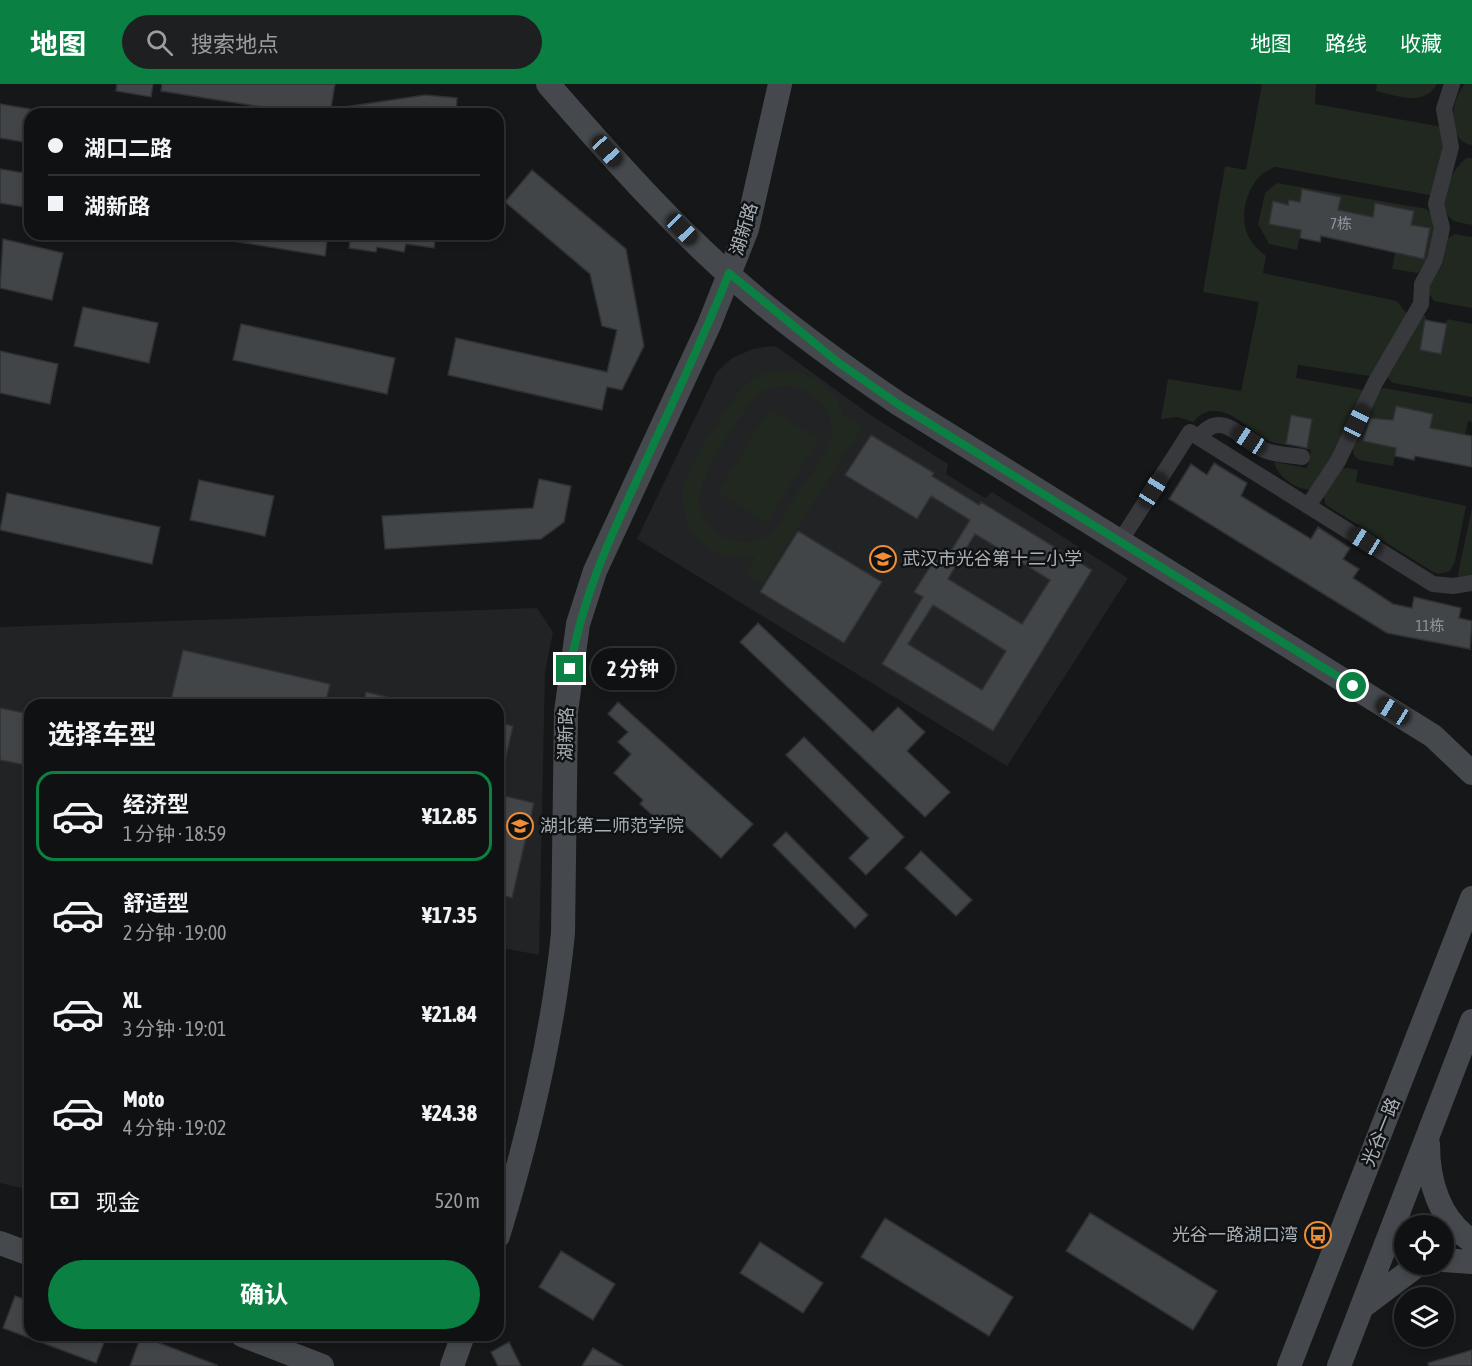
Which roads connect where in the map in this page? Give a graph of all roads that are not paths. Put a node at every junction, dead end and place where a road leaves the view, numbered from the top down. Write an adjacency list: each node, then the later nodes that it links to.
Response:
1 (548, 84): 4 (street)
2 (780, 84): 4 (street, 湖新路)
3 (1452, 84): 7 (street)
4 (729, 273): 8 (street); 16 (street, 湖新路)
5 (1198, 437): 6 (street); 7 (street); 8 (street)
6 (1302, 457)
7 (1308, 506): 9 (street)
8 (1121, 540): 10 (street)
9 (1472, 583)
10 (1433, 736): 11 (street); 12 (street)
11 (1472, 752)
12 (1472, 773)
13 (1472, 898): 28 (street, 光谷一路)
14 (1472, 1021): 15 (street)
15 (1429, 1131): 17 (street); 23 (street)
16 (504, 1213)
17 (1472, 1241)
18 (0, 1243): 19 (street)
19 (24, 1252)
20 (1454, 1261): 21 (street)
21 (1472, 1262)
22 (1404, 1275): 23 (street)
23 (1362, 1307): 29 (street)
24 (257, 1341): 26 (street)
25 (461, 1341): 27 (street)
26 (322, 1366)
27 (452, 1366)
28 (1289, 1366)
29 (1339, 1366)

